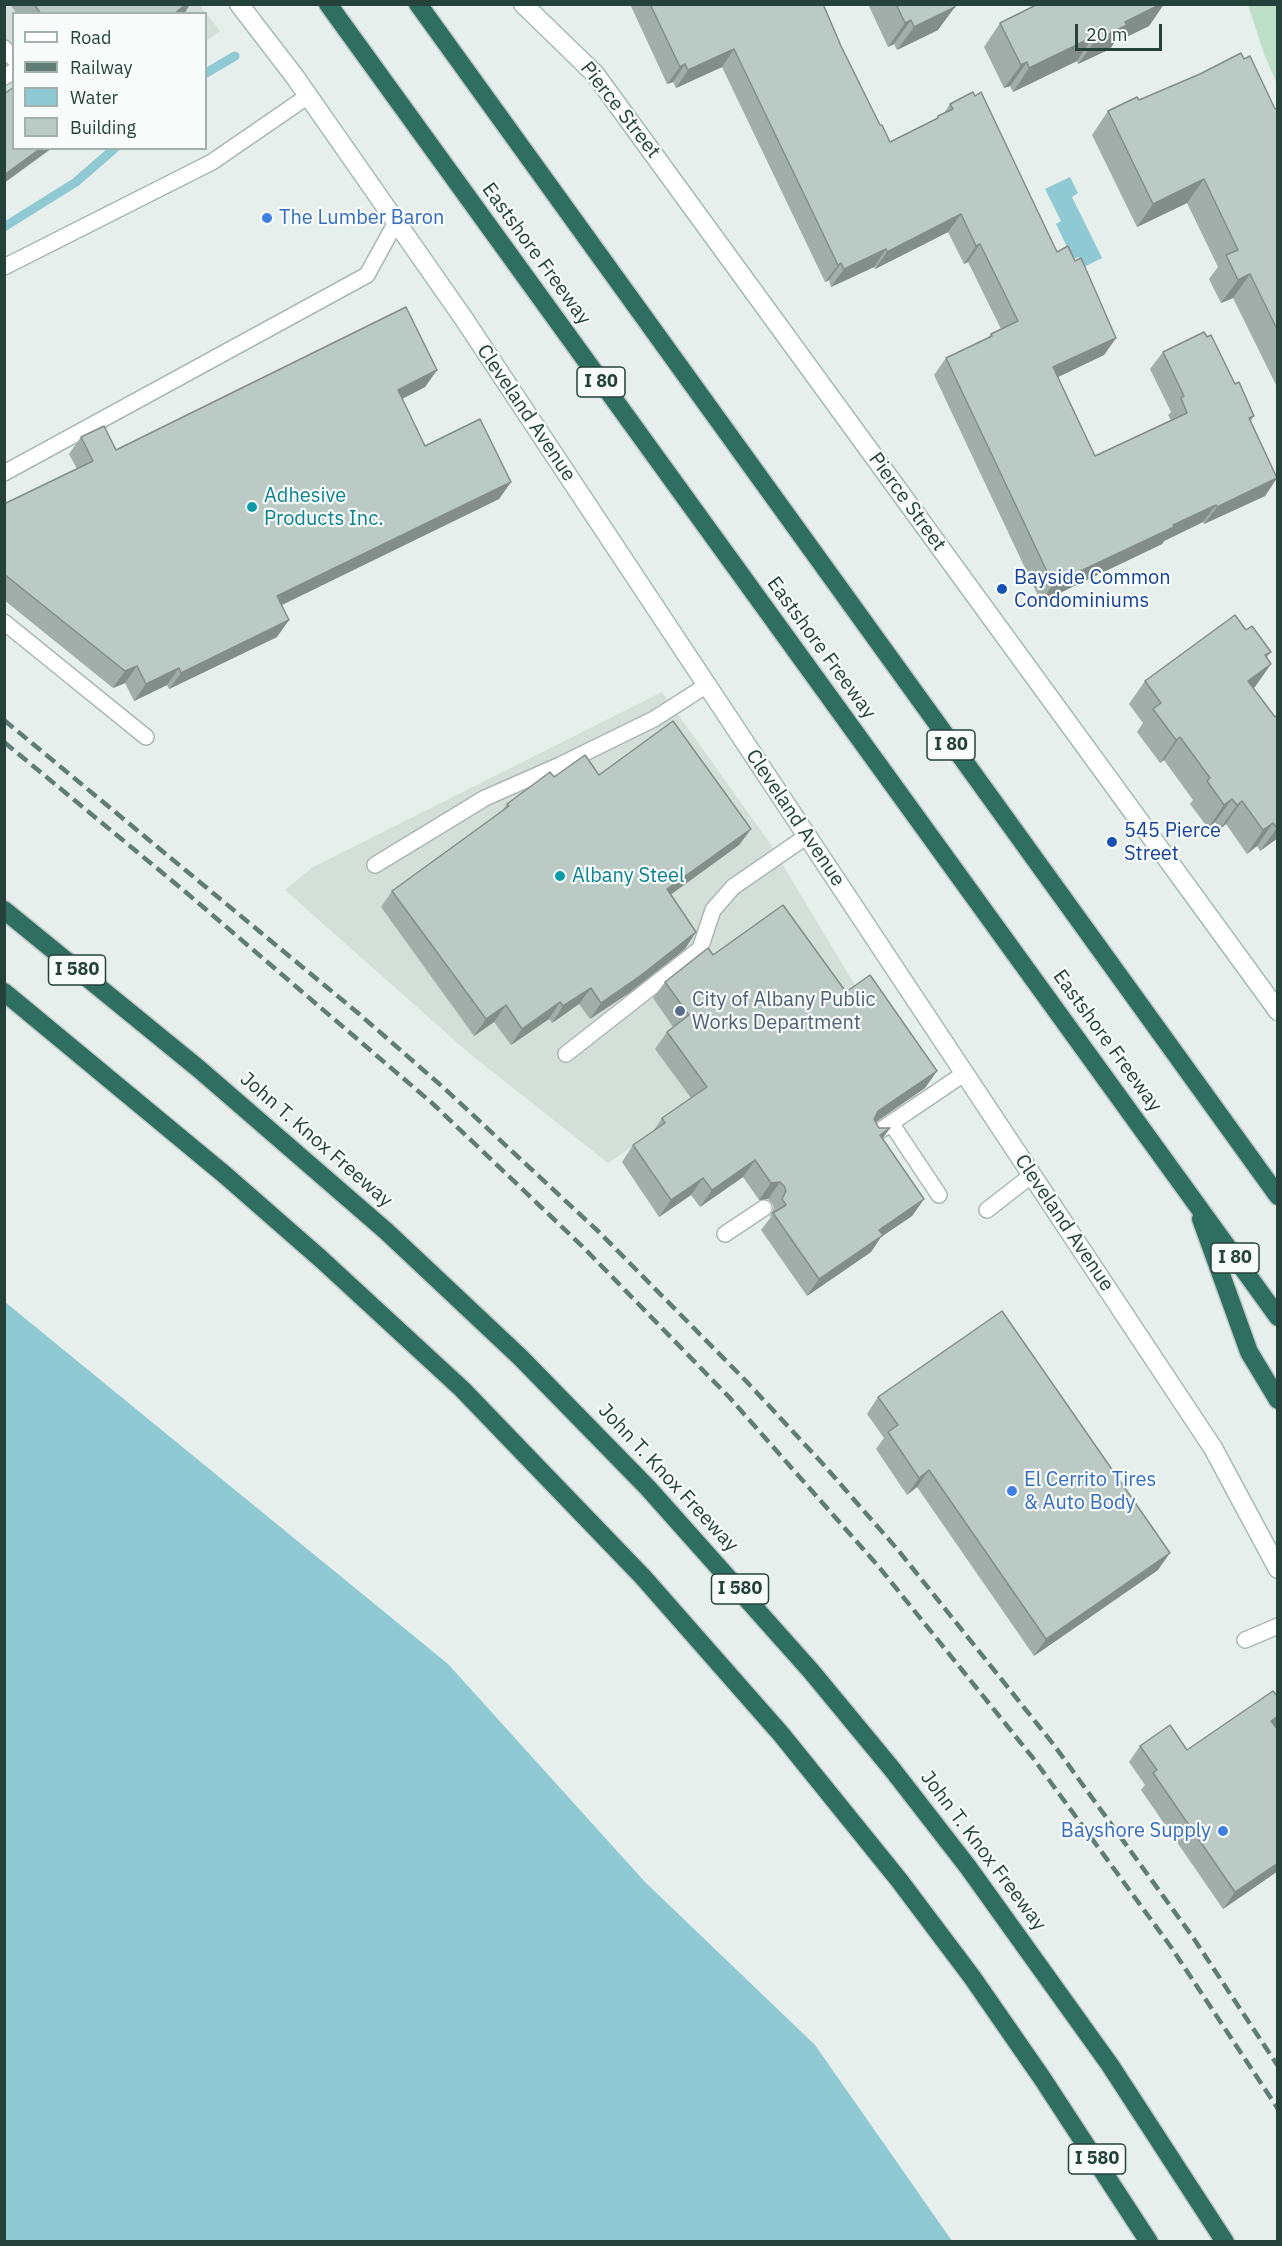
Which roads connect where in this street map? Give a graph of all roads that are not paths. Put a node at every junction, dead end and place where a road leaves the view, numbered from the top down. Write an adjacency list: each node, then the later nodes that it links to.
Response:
1 (239, 4): 5 (street, Cleveland Avenue)
2 (328, 4): 24 (highway, Eastshore Freeway / I 80)
3 (418, 4): 23 (highway, I 80)
4 (523, 4): 16 (street, Pierce Street)
5 (308, 96): 6 (street, Cleveland Avenue); 7 (lane)
6 (396, 222): 8 (lane); 10 (street, Cleveland Avenue)
7 (4, 267)
8 (4, 473)
9 (4, 621): 11 (lane)
10 (707, 685): 12 (street, Cleveland Avenue); 13 (lane)
11 (146, 737)
12 (807, 836): 17 (lane); 18 (street, Cleveland Avenue)
13 (375, 865)
14 (4, 910): 34 (highway, John T. Knox Freeway / I 580)
15 (4, 992): 33 (highway, I 580)
16 (1278, 1011)
17 (566, 1054)
18 (965, 1073): 19 (lane); 21 (street, Cleveland Avenue)
19 (891, 1123): 20 (lane); 22 (lane)
20 (872, 1136)
21 (1032, 1175): 26 (lane); 30 (street, Cleveland Avenue)
22 (939, 1195)
23 (1278, 1196)
24 (1193, 1198): 28 (highway, Eastshore Freeway / I 80); 29 (highway)
25 (764, 1208): 27 (lane)
26 (987, 1210)
27 (725, 1234)
28 (1278, 1317)
29 (1278, 1401)
30 (1278, 1569)
31 (1278, 1626): 32 (lane)
32 (1245, 1640)
33 (1149, 2241)
34 (1225, 2241)

